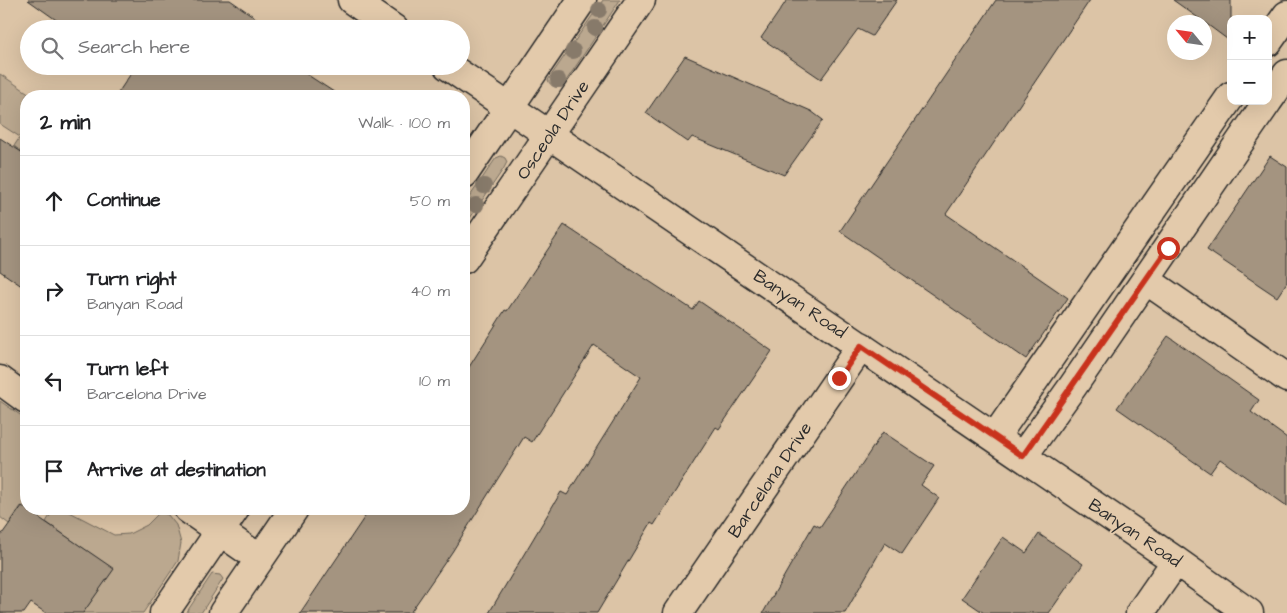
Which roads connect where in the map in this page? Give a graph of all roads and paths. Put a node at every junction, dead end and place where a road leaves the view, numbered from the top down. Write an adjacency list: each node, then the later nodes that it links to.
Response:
1 (352, 0): 5 (street)
2 (582, 0): 12 (street)
3 (641, 0): 13 (street, Osceola Drive)
4 (1287, 15): 6 (street)
5 (381, 20)
6 (1272, 36)
7 (1287, 74): 9 (street)
8 (461, 75): 12 (street, Banyan Road)
9 (1272, 95)
10 (1227, 102): 21 (street)
11 (1265, 105): 16 (street)
12 (509, 107): 13 (street, Banyan Road); 14 (street)
13 (550, 134): 15 (street, Osceola Drive); 17 (street, Banyan Road)
14 (470, 165)
15 (470, 250)
16 (1146, 280): 18 (street); 22 (street)
17 (861, 346): 21 (street, Banyan Road); 30 (street, Barcelona Drive)
18 (1287, 378)
19 (0, 380): 20 (street)
20 (20, 395)
21 (995, 437): 22 (street, Banyan Road)
22 (1023, 456): 27 (street, Banyan Road)
23 (210, 515): 25 (street)
24 (290, 515): 26 (street)
25 (228, 520): 26 (street); 28 (street)
26 (260, 559): 29 (street)
27 (1176, 560): 31 (street); 32 (street, Banyan Road)
28 (164, 613)
29 (223, 613)
30 (678, 613)
31 (1140, 613)
32 (1249, 613)

